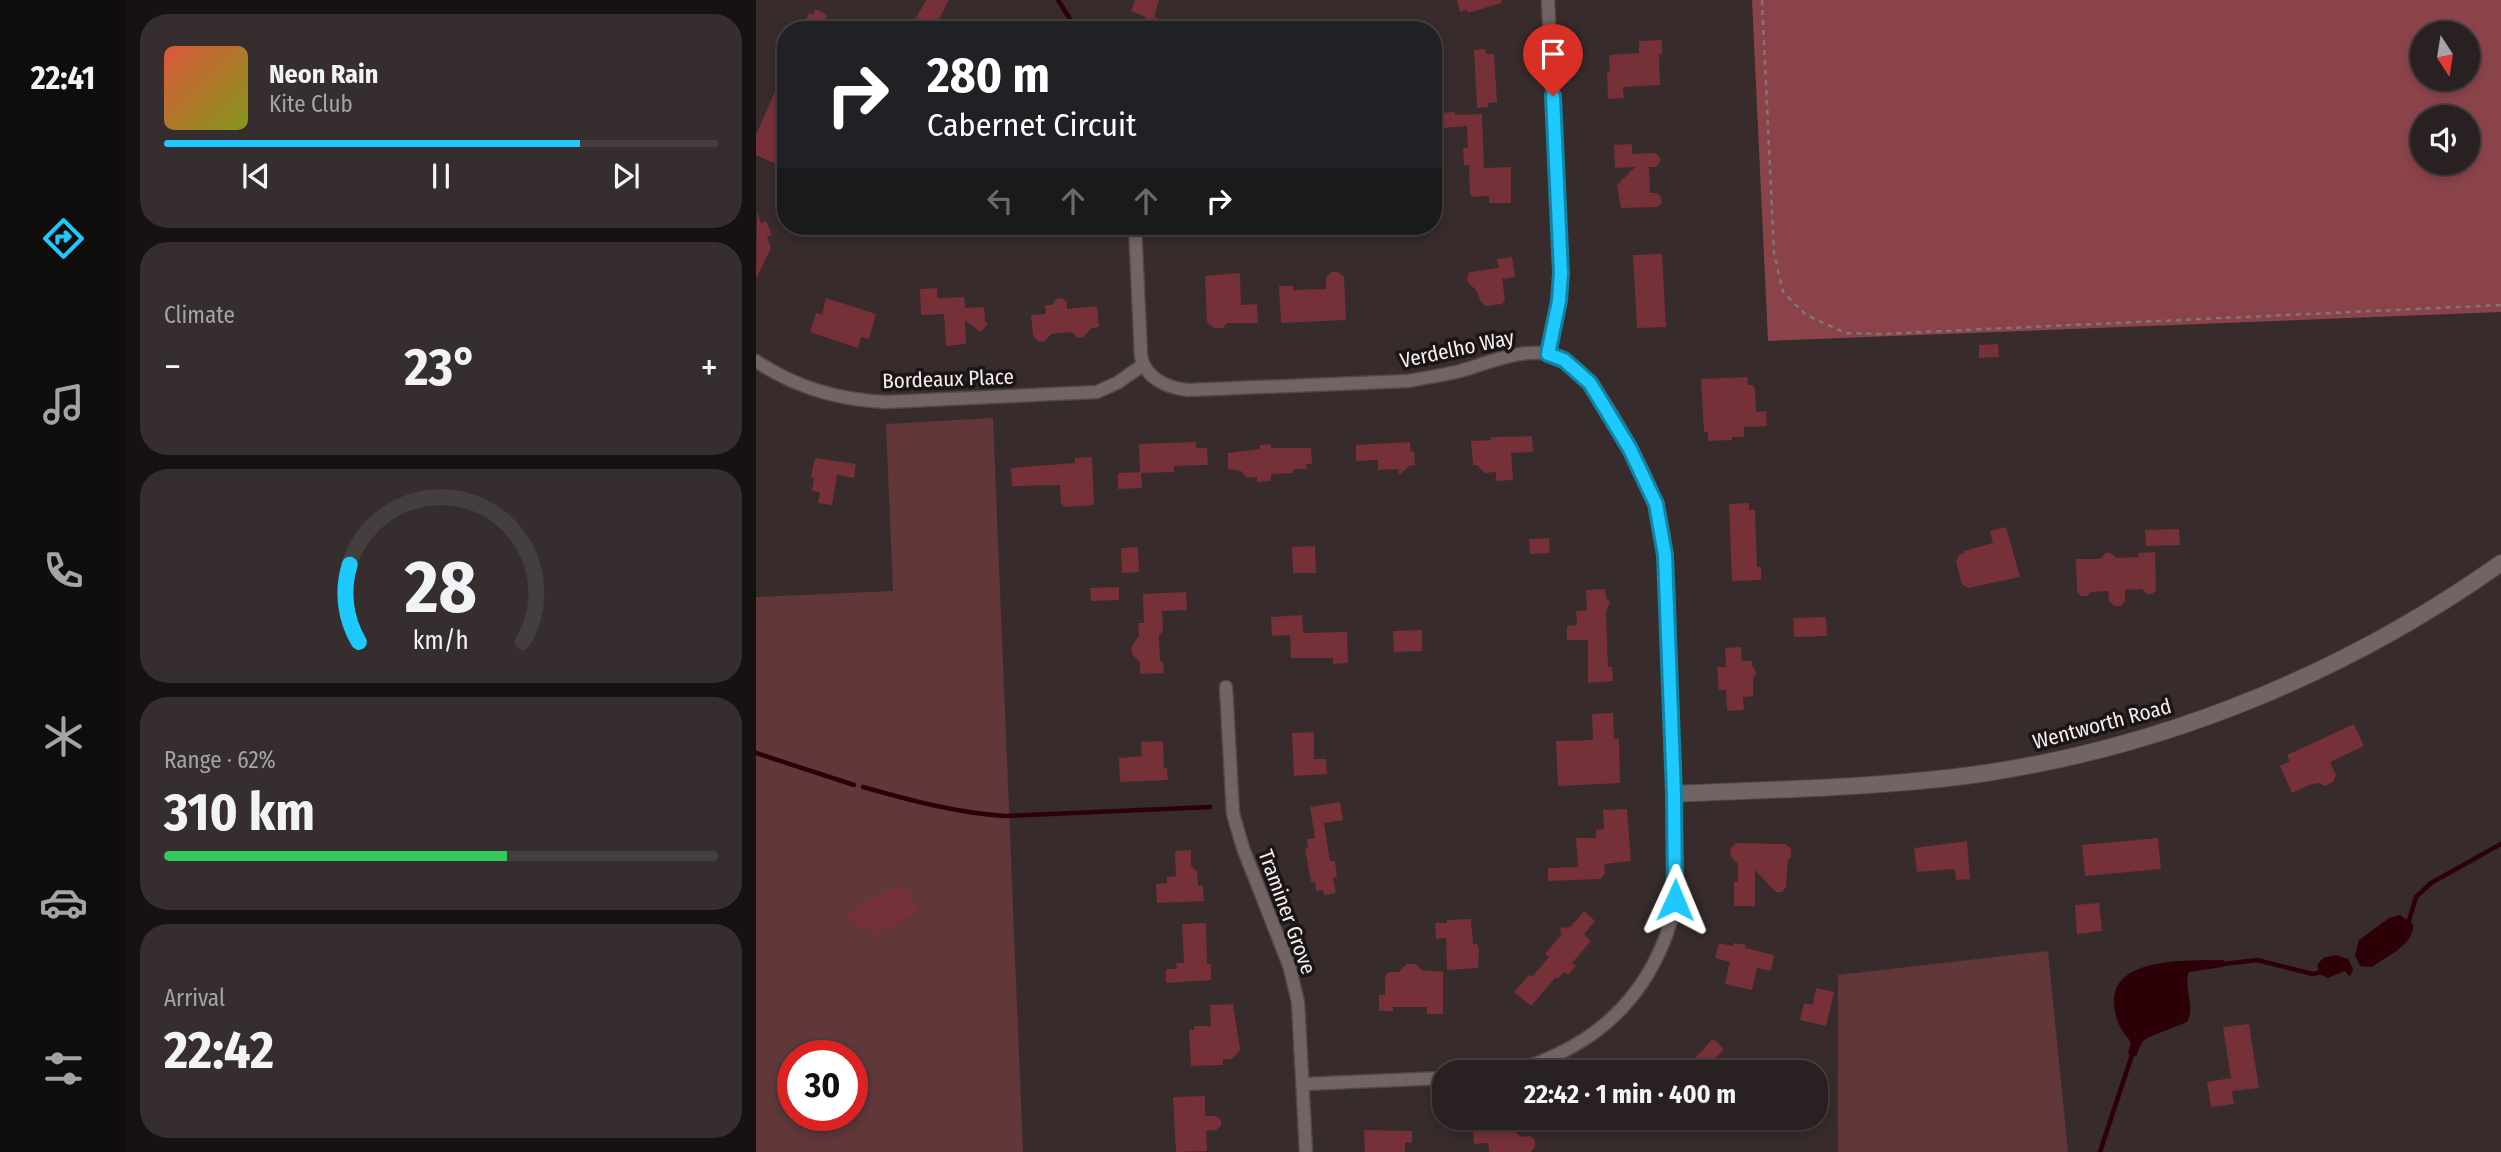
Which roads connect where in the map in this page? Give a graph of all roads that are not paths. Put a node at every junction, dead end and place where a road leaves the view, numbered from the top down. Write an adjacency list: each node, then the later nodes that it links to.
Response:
1 (1548, 0): 3 (street)
2 (1136, 235): 5 (street)
3 (1548, 354): 5 (street, Verdelho Way); 8 (street)
4 (756, 361): 5 (street, Bordeaux Place)
5 (1143, 365)
6 (2501, 563): 8 (street, Wentworth Road)
7 (1226, 687): 11 (street, Traminer Grove)
8 (1674, 794): 9 (street)
9 (1548, 1060)
10 (1432, 1079): 11 (street)
11 (1303, 1084): 12 (street, Traminer Grove)
12 (1306, 1152)

